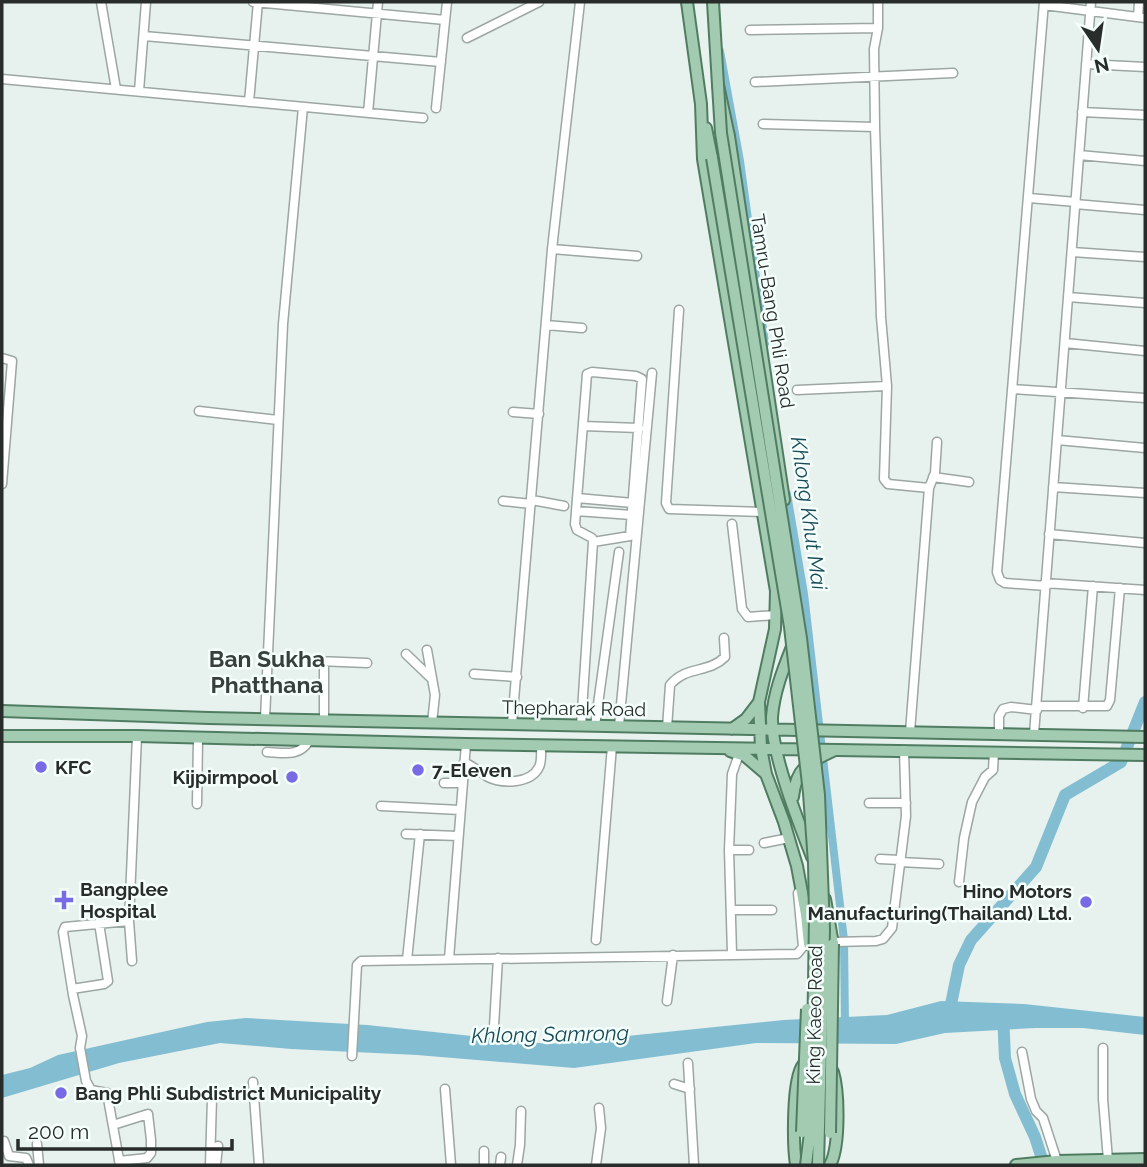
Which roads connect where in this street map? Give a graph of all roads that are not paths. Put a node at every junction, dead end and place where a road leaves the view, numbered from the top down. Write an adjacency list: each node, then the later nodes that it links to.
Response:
1 (101, 2): 32 (street)
2 (146, 2): 20 (street)
3 (256, 2): 14 (street); 22 (street)
4 (378, 2): 14 (street)
5 (447, 2): 17 (street)
6 (540, 2): 21 (street)
7 (580, 2): 49 (street)
8 (687, 2): 44 (main road)
9 (713, 2): 31 (main road, Tamru-Bang Phli Road)
10 (878, 2): 18 (street)
11 (1091, 2): 15 (street)
12 (1139, 2): 16 (street)
13 (1044, 4): 15 (street); 46 (street)
14 (377, 12): 17 (street); 23 (street)
15 (1090, 12): 16 (street); 25 (street)
16 (1141, 17)
17 (446, 20): 24 (street)
18 (878, 28): 19 (street); 28 (street)
19 (750, 30)
20 (144, 36): 22 (street); 33 (street)
21 (467, 38)
22 (254, 47): 23 (street); 34 (street)
23 (373, 57): 24 (street); 38 (street)
24 (441, 62): 36 (street)
25 (1086, 64): 26 (street); 37 (street)
26 (1145, 67)
27 (953, 73): 28 (street)
28 (874, 77): 30 (street); 42 (street)
29 (2, 79): 32 (street)
30 (755, 82)
31 (718, 85): 110 (main road, Tamru-Bang Phli Road, bridge); 219 (main road, bridge)
32 (116, 89): 33 (street)
33 (139, 91): 34 (street)
34 (249, 102): 35 (street)
35 (303, 107): 38 (street); 70 (street)
36 (436, 108)
37 (1082, 112): 39 (street); 43 (street)
38 (368, 113): 40 (street)
39 (1145, 116)
40 (424, 118)
41 (763, 124): 42 (street)
42 (875, 127): 62 (street)
43 (1079, 155): 45 (street); 47 (street)
44 (708, 159): 88 (main road); 218 (main road, bridge)
45 (1145, 161)
46 (1029, 198): 47 (street); 63 (street)
47 (1075, 203): 48 (street); 50 (street)
48 (1145, 210)
49 (552, 249): 51 (street); 56 (street)
50 (1072, 252): 52 (street); 53 (street)
51 (637, 256)
52 (1145, 257)
53 (1068, 297): 54 (street); 58 (street)
54 (1145, 303)
55 (679, 310): 88 (street)
56 (546, 325): 57 (street); 69 (street)
57 (582, 328)
58 (1065, 343): 59 (street); 65 (street)
59 (1145, 351)
60 (2, 358): 78 (street)
61 (652, 373): 122 (street)
62 (887, 386): 64 (street); 80 (street)
63 (1013, 388): 65 (street); 95 (street)
64 (797, 390)
65 (1061, 392): 66 (street); 73 (street)
66 (1145, 398)
67 (199, 411): 70 (street)
68 (513, 412): 69 (street)
69 (539, 414): 84 (street)
70 (278, 420): 103 (street)
71 (583, 426): 72 (street); 72 (street); 82 (street)
72 (639, 428): 85 (street)
73 (1057, 440): 75 (street); 79 (street)
74 (937, 442): 76 (street)
75 (1145, 448)
76 (933, 477): 77 (street); 80 (street)
77 (969, 482)
78 (2, 484)
79 (1053, 487): 81 (street); 91 (street)
80 (929, 488): 128 (street)
81 (1145, 494)
82 (577, 498): 85 (street); 87 (street)
83 (503, 501): 84 (street)
84 (531, 502): 86 (street); 107 (street)
85 (633, 503): 89 (street)
86 (564, 506)
87 (576, 511): 89 (street); 92 (street)
88 (763, 512): 99 (main road)
89 (632, 515): 92 (street)
90 (732, 524): 99 (street)
91 (1049, 534): 93 (street); 95 (street)
92 (593, 542): 120 (street)
93 (1145, 543)
94 (619, 552): 121 (street)
95 (1045, 584): 96 (street); 111 (street)
96 (1093, 586): 97 (street); 112 (street)
97 (1120, 588): 98 (street); 112 (street)
98 (1145, 590)
99 (776, 615): 109 (main road)
100 (724, 638): 123 (street)
101 (427, 650): 108 (street)
102 (406, 654): 108 (street)
103 (268, 659): 104 (street); 116 (street)
104 (324, 661): 105 (street); 117 (street)
105 (367, 663)
106 (474, 674): 107 (street)
107 (517, 677): 119 (street)
108 (432, 679): 118 (street)
109 (759, 702): 124 (main road); 125 (main road)
110 (773, 708): 126 (main road, Tamru-Bang Phli Road); 127 (main road)
111 (1037, 708): 112 (street); 129 (street); 130 (street)
112 (1083, 708)
113 (2, 711): 114 (main road, Thepharak Road)
114 (89, 713): 115 (main road, Thepharak Road); 132 (main road)
115 (124, 714): 116 (main road, Thepharak Road); 133 (main road)
116 (265, 719): 117 (main road, Thepharak Road)
117 (324, 721): 118 (main road, Thepharak Road)
118 (432, 723): 119 (main road, Thepharak Road)
119 (512, 724): 120 (main road, Thepharak Road)
120 (581, 726): 121 (main road, Thepharak Road)
121 (595, 726): 122 (main road, Thepharak Road)
122 (619, 726): 123 (main road, Thepharak Road)
123 (667, 728): 124 (main road, Thepharak Road)
124 (732, 729): 125 (main road, Thepharak Road)
125 (760, 730): 126 (main road, Thepharak Road); 141 (main road)
126 (773, 730): 127 (main road, Thepharak Road); 142 (main road, Tamru-Bang Phli Road)
127 (788, 730): 128 (main road, Thepharak Road, bridge)
128 (910, 732): 129 (main road, Thepharak Road)
129 (999, 734): 130 (main road, Thepharak Road)
130 (1034, 734): 134 (main road, Thepharak Road)
131 (2, 736): 132 (main road, Thepharak Road)
132 (88, 736): 133 (main road, Thepharak Road)
133 (137, 736): 135 (main road, Thepharak Road); 173 (street)
134 (1142, 737)
135 (198, 738): 136 (main road, Thepharak Road); 155 (street)
136 (309, 741): 137 (main road, Thepharak Road); 145 (street)
137 (466, 744): 138 (main road, Thepharak Road); 149 (street)
138 (541, 745): 139 (main road, Thepharak Road); 149 (street)
139 (612, 746): 140 (main road, Thepharak Road); 175 (street)
140 (714, 747): 141 (main road, Thepharak Road); 147 (main road)
141 (761, 748): 142 (main road, Thepharak Road); 150 (main road, King Kaeo Road)
142 (782, 748): 143 (main road, Thepharak Road, bridge); 157 (main road, King Kaeo Road)
143 (840, 748): 144 (main road, Thepharak Road); 157 (main road)
144 (904, 750): 146 (main road, Thepharak Road); 154 (street)
145 (267, 752)
146 (995, 752): 148 (main road, Thepharak Road); 169 (street)
147 (739, 754): 150 (main road); 164 (street)
148 (1145, 755)
149 (464, 762): 152 (street)
150 (766, 774): 162 (main road, King Kaeo Road)
151 (444, 783): 152 (street)
152 (463, 783): 158 (street)
153 (869, 803): 154 (street)
154 (906, 803): 167 (street)
155 (197, 804)
156 (381, 806): 158 (street)
157 (793, 807): 176 (main road, King Kaeo Road)
158 (460, 810): 161 (street)
159 (406, 834): 160 (street)
160 (420, 834): 161 (street); 181 (street)
161 (458, 836): 180 (street)
162 (789, 838): 163 (street); 170 (main road, King Kaeo Road)
163 (764, 843)
164 (729, 850): 165 (street); 171 (street)
165 (749, 850)
166 (880, 859): 167 (street)
167 (900, 861): 168 (street); 176 (street)
168 (939, 864)
169 (959, 882)
170 (801, 883): 177 (street); 200 (main road, King Kaeo Road, bridge)
171 (731, 910): 172 (street); 177 (street)
172 (772, 910)
173 (129, 921): 174 (street); 182 (street)
174 (99, 923): 183 (street); 183 (street)
175 (596, 940)
176 (836, 943): 220 (main road, King Kaeo Road, bridge)
177 (732, 954): 178 (street)
178 (673, 956): 179 (street); 184 (street)
179 (498, 958): 180 (street); 185 (street)
180 (449, 959): 181 (street)
181 (407, 960): 188 (street)
182 (132, 961)
183 (72, 989): 197 (street)
184 (667, 1001)
185 (494, 1026)
186 (1103, 1048): 204 (street)
187 (1022, 1052): 205 (street)
188 (352, 1056)
189 (688, 1063): 193 (street)
190 (253, 1082): 211 (street)
191 (674, 1084): 193 (street)
192 (445, 1089): 212 (street)
193 (690, 1089): 216 (street)
194 (212, 1098): 209 (street)
195 (599, 1108): 215 (street)
196 (521, 1111): 214 (street)
197 (113, 1125): 206 (street); 206 (street)
198 (4, 1141): 207 (street)
199 (37, 1144): 208 (street)
200 (801, 1144): 217 (main road, King Kaeo Road); 218 (main road)
201 (218, 1146): 210 (street)
202 (484, 1151): 213 (street)
203 (1145, 1159): 204 (main road)
204 (1108, 1160): 205 (main road)
205 (1054, 1161): 221 (main road)
206 (120, 1163)
207 (29, 1165)
208 (39, 1165)
209 (210, 1165)
210 (216, 1165)
211 (259, 1165)
212 (451, 1165)
213 (484, 1165)
214 (517, 1165)
215 (596, 1165)
216 (694, 1165)
217 (797, 1165): 220 (main road)
218 (805, 1165)
219 (818, 1165)
220 (829, 1165)
221 (1016, 1165)

